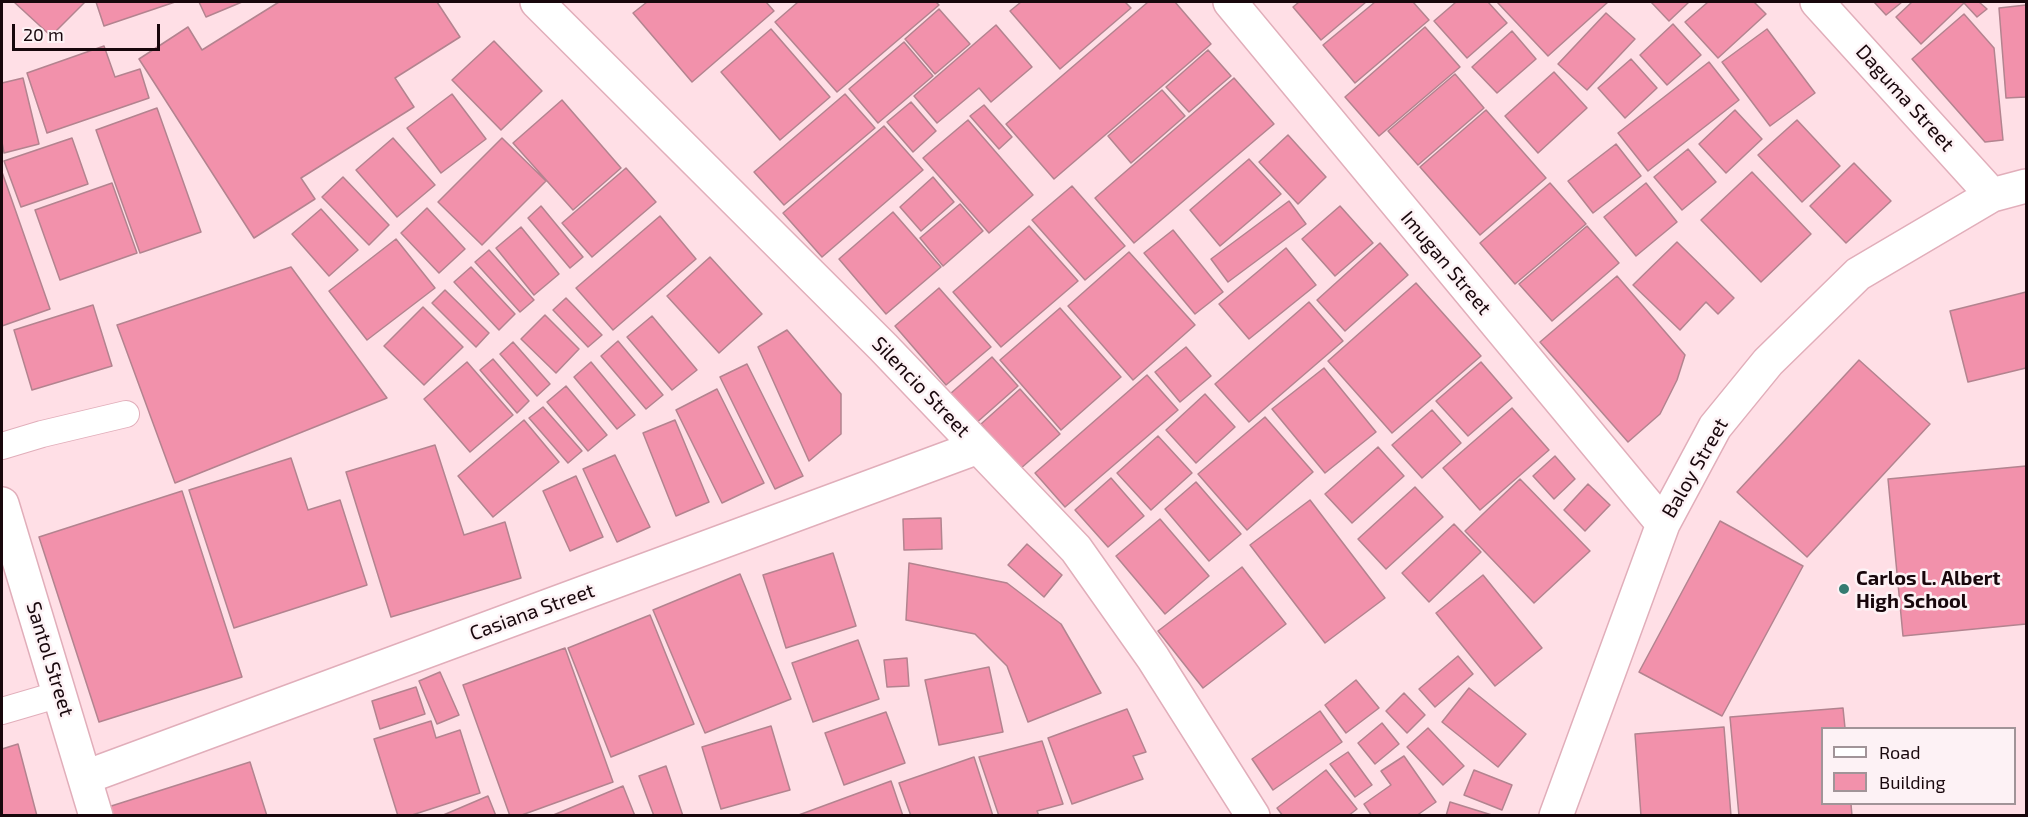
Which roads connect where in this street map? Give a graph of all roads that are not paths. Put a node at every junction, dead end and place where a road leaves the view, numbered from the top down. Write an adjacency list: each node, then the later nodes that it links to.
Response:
1 (537, 2): 8 (street, Silencio Street)
2 (1230, 2): 10 (street, Imugan Street)
3 (1817, 2): 5 (street, Daguma Street)
4 (2026, 186): 5 (street, Baloy Street)
5 (1992, 195): 10 (street, Baloy Street)
6 (126, 414): 7 (lane)
7 (2, 446)
8 (978, 447): 13 (street, Casiana Street); 15 (street, Silencio Street)
9 (2, 504): 11 (street, Santol Street)
10 (1663, 524): 16 (street, Baloy Street)
11 (60, 694): 12 (lane); 13 (street, Santol Street)
12 (2, 711)
13 (86, 777): 14 (street, Santol Street)
14 (96, 816)
15 (1253, 816)
16 (1556, 816)

